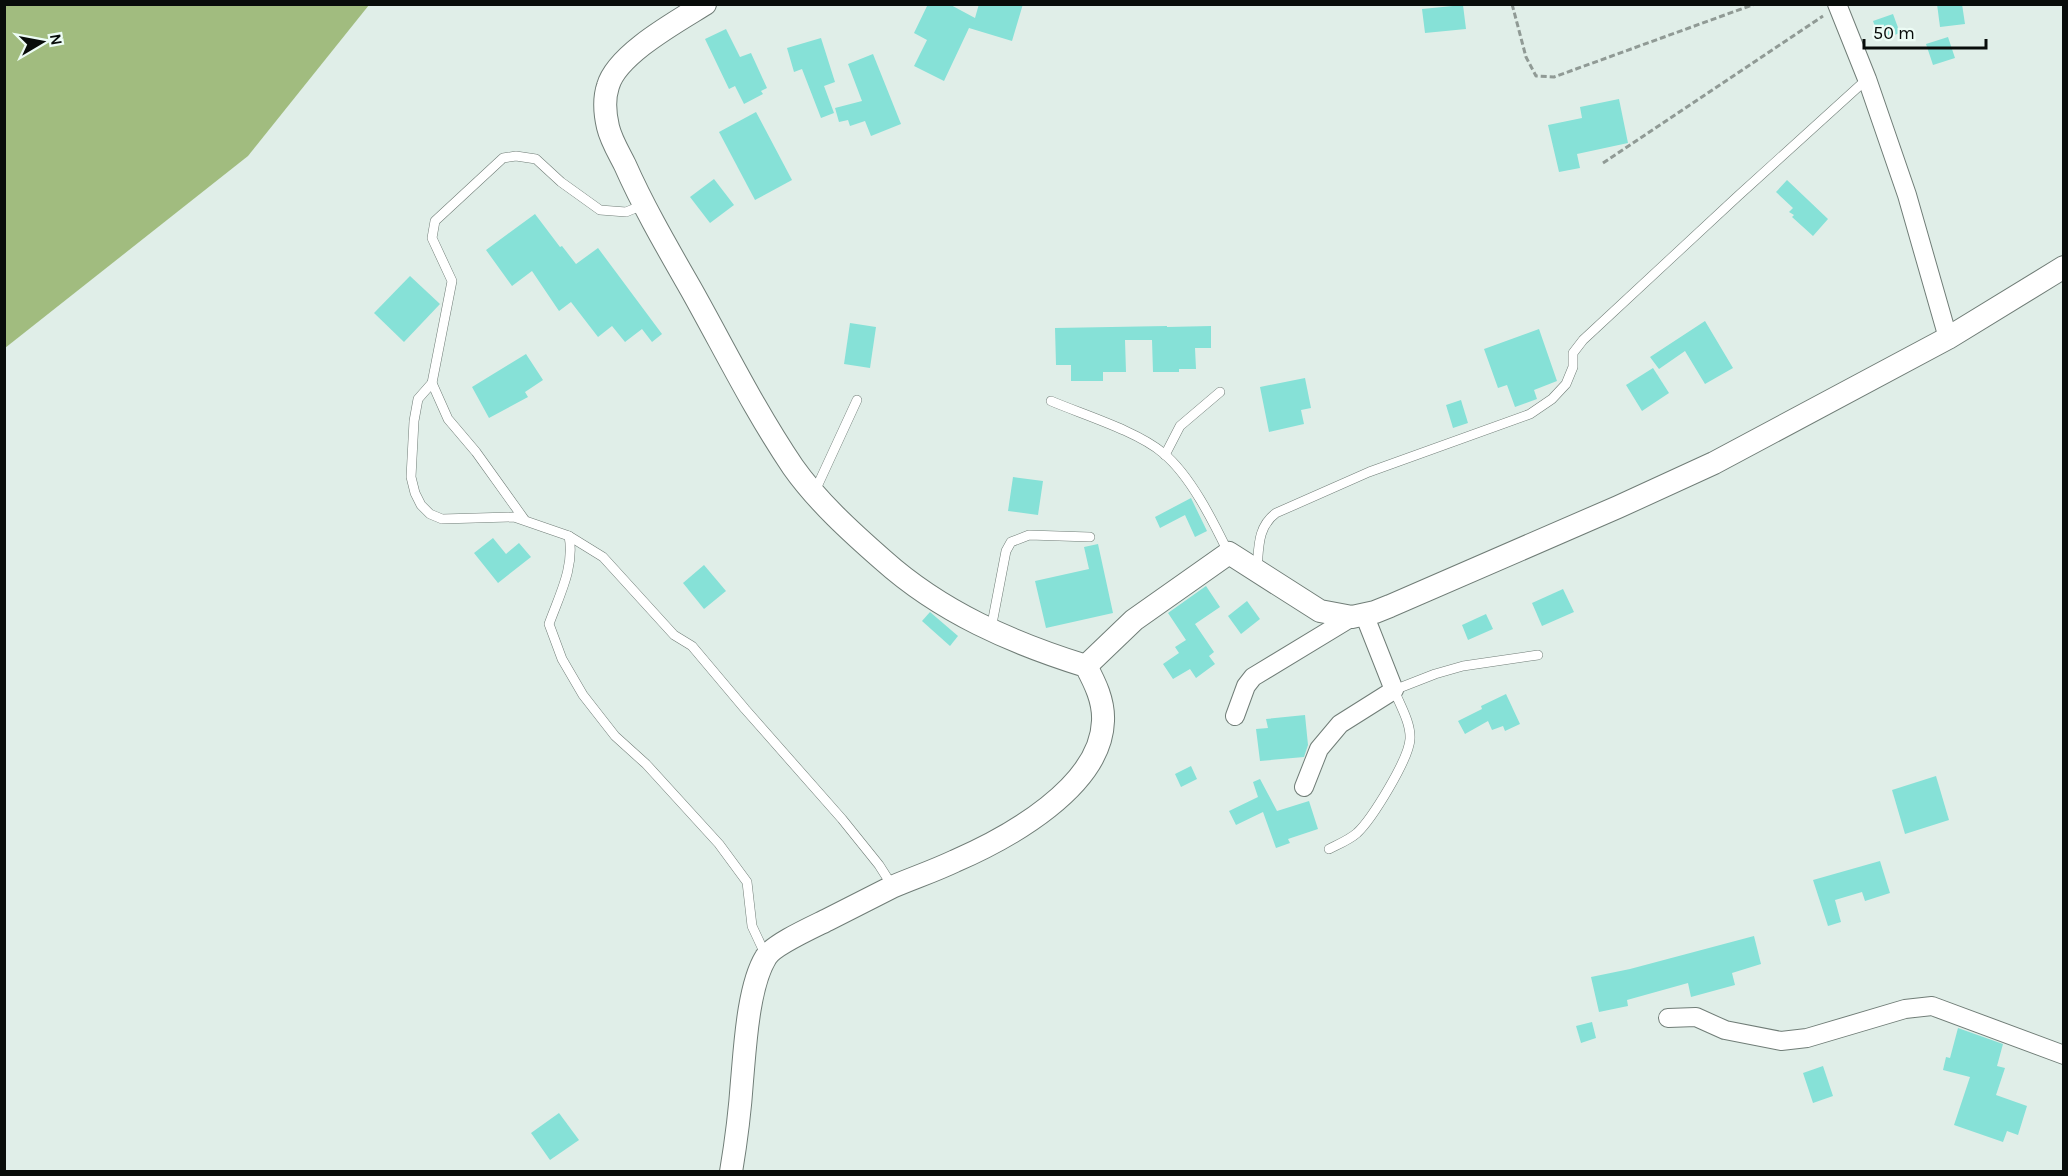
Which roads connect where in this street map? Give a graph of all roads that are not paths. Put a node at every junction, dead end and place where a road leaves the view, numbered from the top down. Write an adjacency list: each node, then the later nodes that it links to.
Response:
1 (705, 4): 4 (street)
2 (1837, 5): 3 (street)
3 (1867, 79): 6 (street); 17 (lane)
4 (643, 205): 7 (lane); 12 (street)
5 (2064, 267): 6 (street)
6 (1948, 338): 18 (street)
7 (432, 382): 13 (lane); 13 (lane)
8 (1220, 392): 11 (lane)
9 (857, 400): 12 (lane)
10 (1051, 401): 11 (lane)
11 (1165, 454): 16 (lane)
12 (814, 492): 19 (street)
13 (524, 519): 14 (lane)
14 (569, 536): 26 (lane); 27 (lane)
15 (1090, 537): 19 (lane)
16 (1228, 553): 17 (street); 21 (street)
17 (1257, 572): 18 (street)
18 (1358, 616): 22 (street); 23 (street)
19 (991, 629): 21 (street)
20 (1538, 655): 22 (lane)
21 (1086, 666): 26 (street)
22 (1394, 690): 24 (street); 25 (lane)
23 (1235, 716)
24 (1305, 787)
25 (1329, 849)
26 (893, 887): 27 (street)
27 (766, 956): 30 (street)
28 (1668, 1018): 29 (street)
29 (2064, 1055)
30 (731, 1172)

